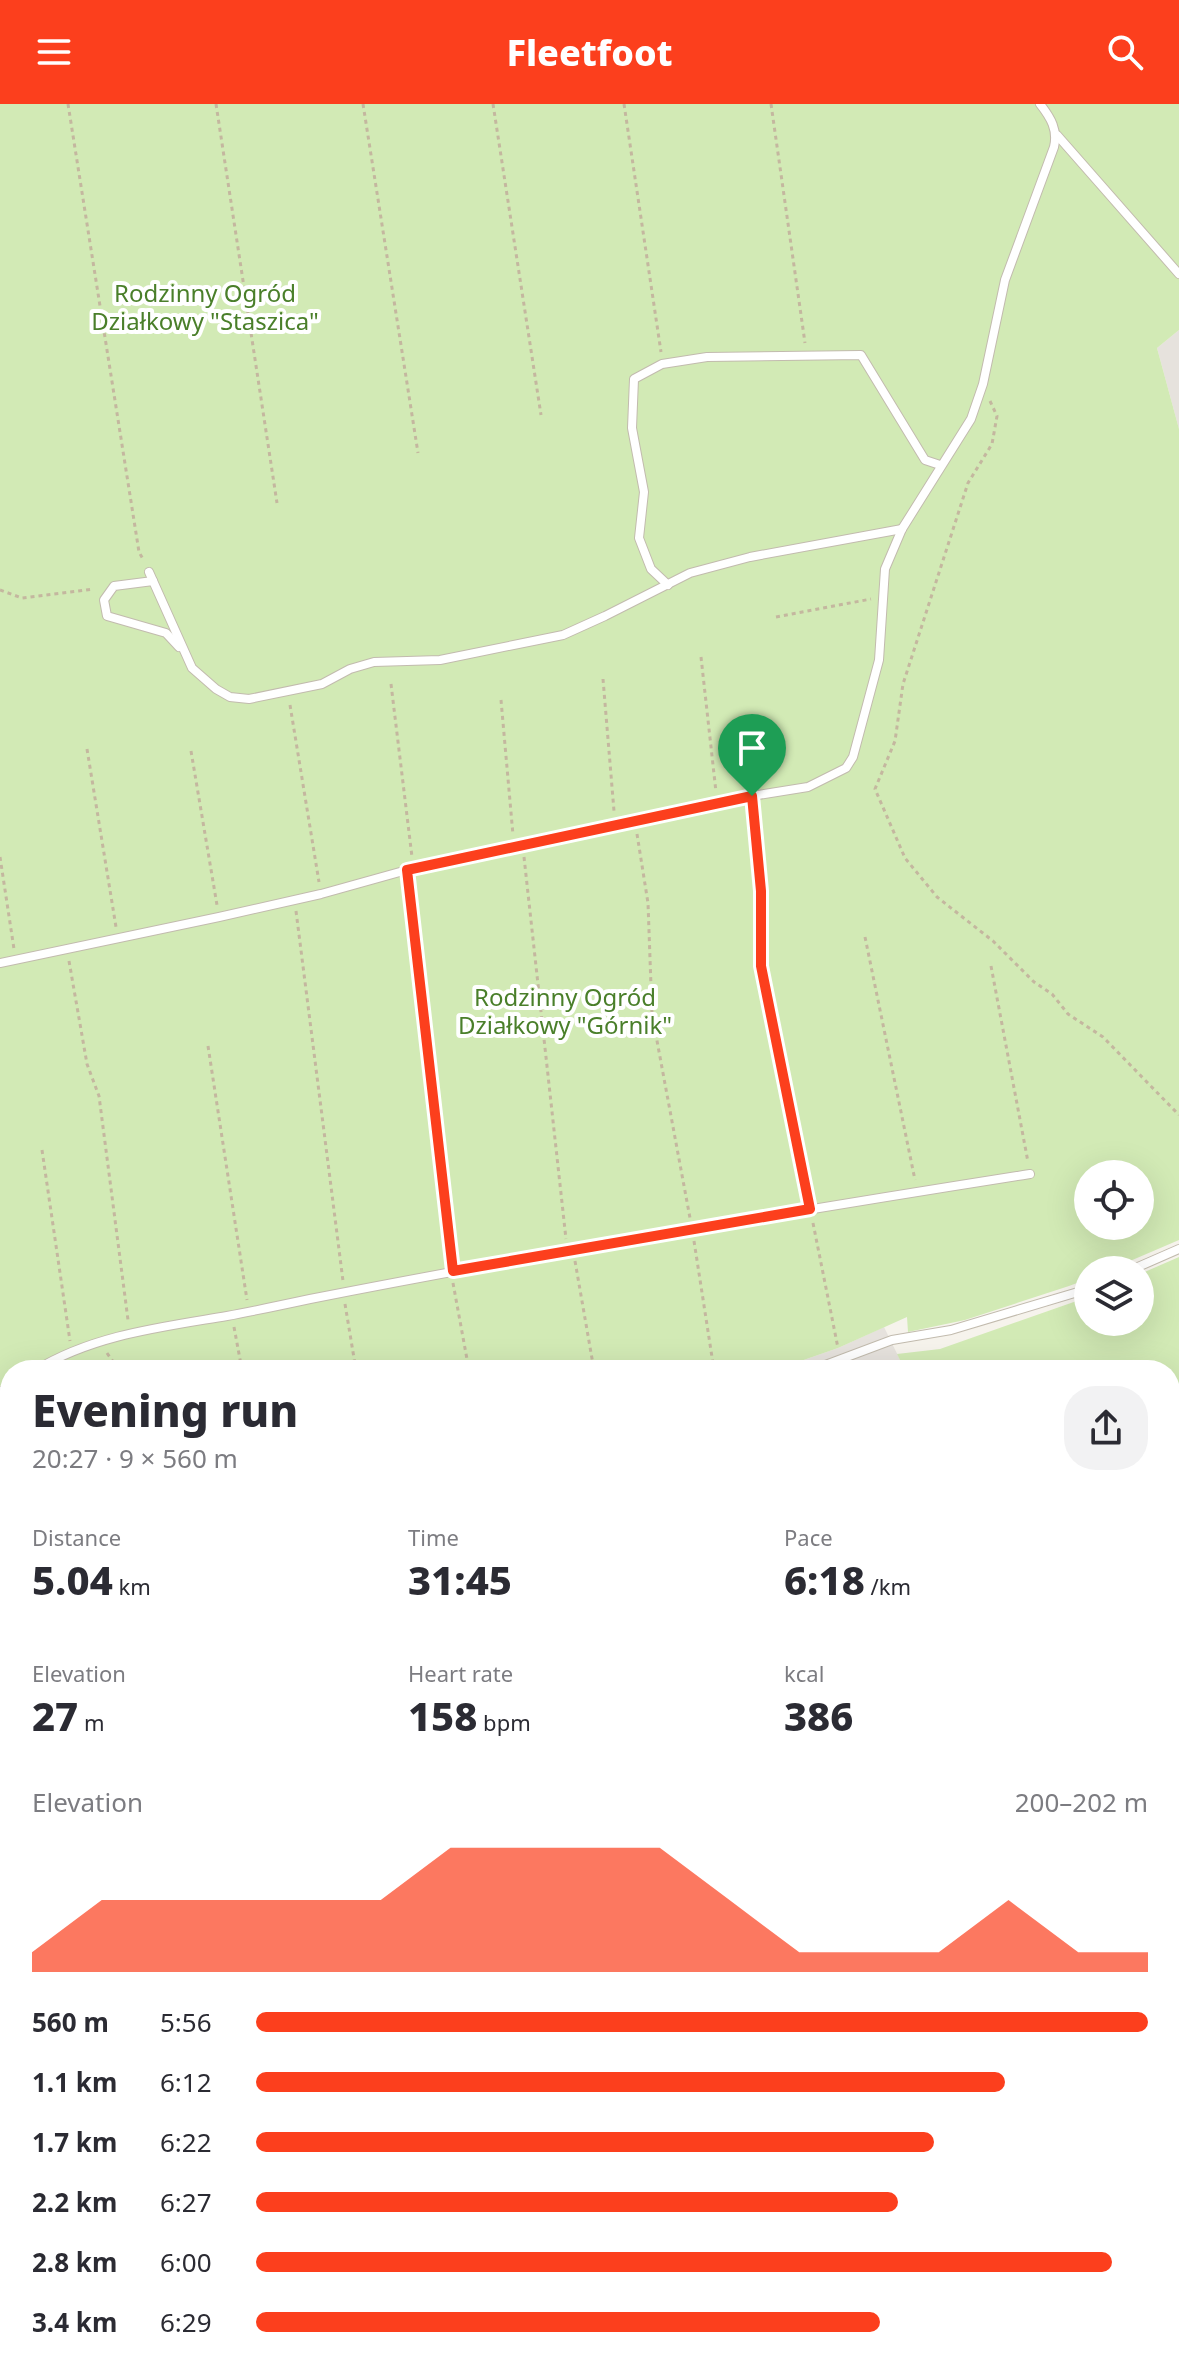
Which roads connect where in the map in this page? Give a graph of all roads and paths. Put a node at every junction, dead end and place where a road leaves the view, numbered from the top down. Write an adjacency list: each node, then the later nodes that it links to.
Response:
1 (68, 104): 18 (path)
2 (216, 104): 16 (path)
3 (363, 104): 14 (path)
4 (493, 104): 13 (path)
5 (624, 104): 11 (path)
6 (771, 104): 10 (path)
7 (1040, 104): 8 (lane)
8 (1057, 135): 9 (lane); 12 (lane)
9 (1179, 274)
10 (805, 355): 11 (lane); 15 (lane)
11 (662, 364): 19 (lane)
12 (983, 384): 15 (lane); 49 (path)
13 (541, 415)
14 (418, 453)
15 (940, 465): 17 (lane)
16 (277, 503)
17 (902, 529): 19 (lane); 32 (lane)
18 (151, 576): 20 (lane); 24 (lane)
19 (668, 585): 24 (lane)
20 (114, 586): 21 (path); 24 (lane)
21 (0, 590)
22 (873, 599): 23 (path)
23 (776, 617)
24 (182, 651)
25 (701, 657): 33 (path)
26 (603, 679): 35 (path)
27 (391, 684): 38 (path)
28 (501, 700): 36 (path)
29 (290, 705): 39 (path)
30 (87, 749): 43 (path)
31 (191, 751): 41 (path)
32 (752, 796): 33 (lane); 53 (path)
33 (717, 804): 34 (lane)
34 (636, 822): 35 (lane); 54 (path)
35 (615, 827): 36 (lane)
36 (519, 846): 38 (lane); 56 (path)
37 (0, 857): 45 (path)
38 (410, 869): 39 (lane); 58 (path)
39 (321, 894): 40 (lane)
40 (295, 900): 41 (lane); 59 (path)
41 (219, 917): 43 (lane)
42 (865, 937): 52 (path)
43 (117, 939): 44 (lane)
44 (67, 949): 45 (lane); 63 (path)
45 (16, 961): 46 (lane)
46 (0, 963)
47 (991, 966): 51 (path)
48 (208, 1046): 61 (path)
49 (1179, 1115)
50 (42, 1150): 66 (path)
51 (1030, 1174): 52 (lane)
52 (917, 1192): 53 (lane)
53 (810, 1209): 54 (lane); 65 (path)
54 (692, 1228): 56 (lane); 73 (path)
55 (1179, 1249): 57 (lane)
56 (571, 1250): 58 (lane); 72 (path)
57 (1154, 1260)
58 (452, 1271): 59 (lane); 71 (path)
59 (344, 1292): 61 (lane); 70 (path)
60 (1074, 1293): 74 (lane)
61 (249, 1311): 62 (lane)
62 (232, 1315): 63 (lane); 69 (path)
63 (131, 1333): 64 (lane)
64 (101, 1342): 66 (lane); 68 (path)
65 (838, 1348)
66 (71, 1353): 67 (lane)
67 (57, 1360)
68 (113, 1360)
69 (240, 1360)
70 (354, 1360)
71 (467, 1360)
72 (592, 1360)
73 (712, 1360)
74 (839, 1360)

